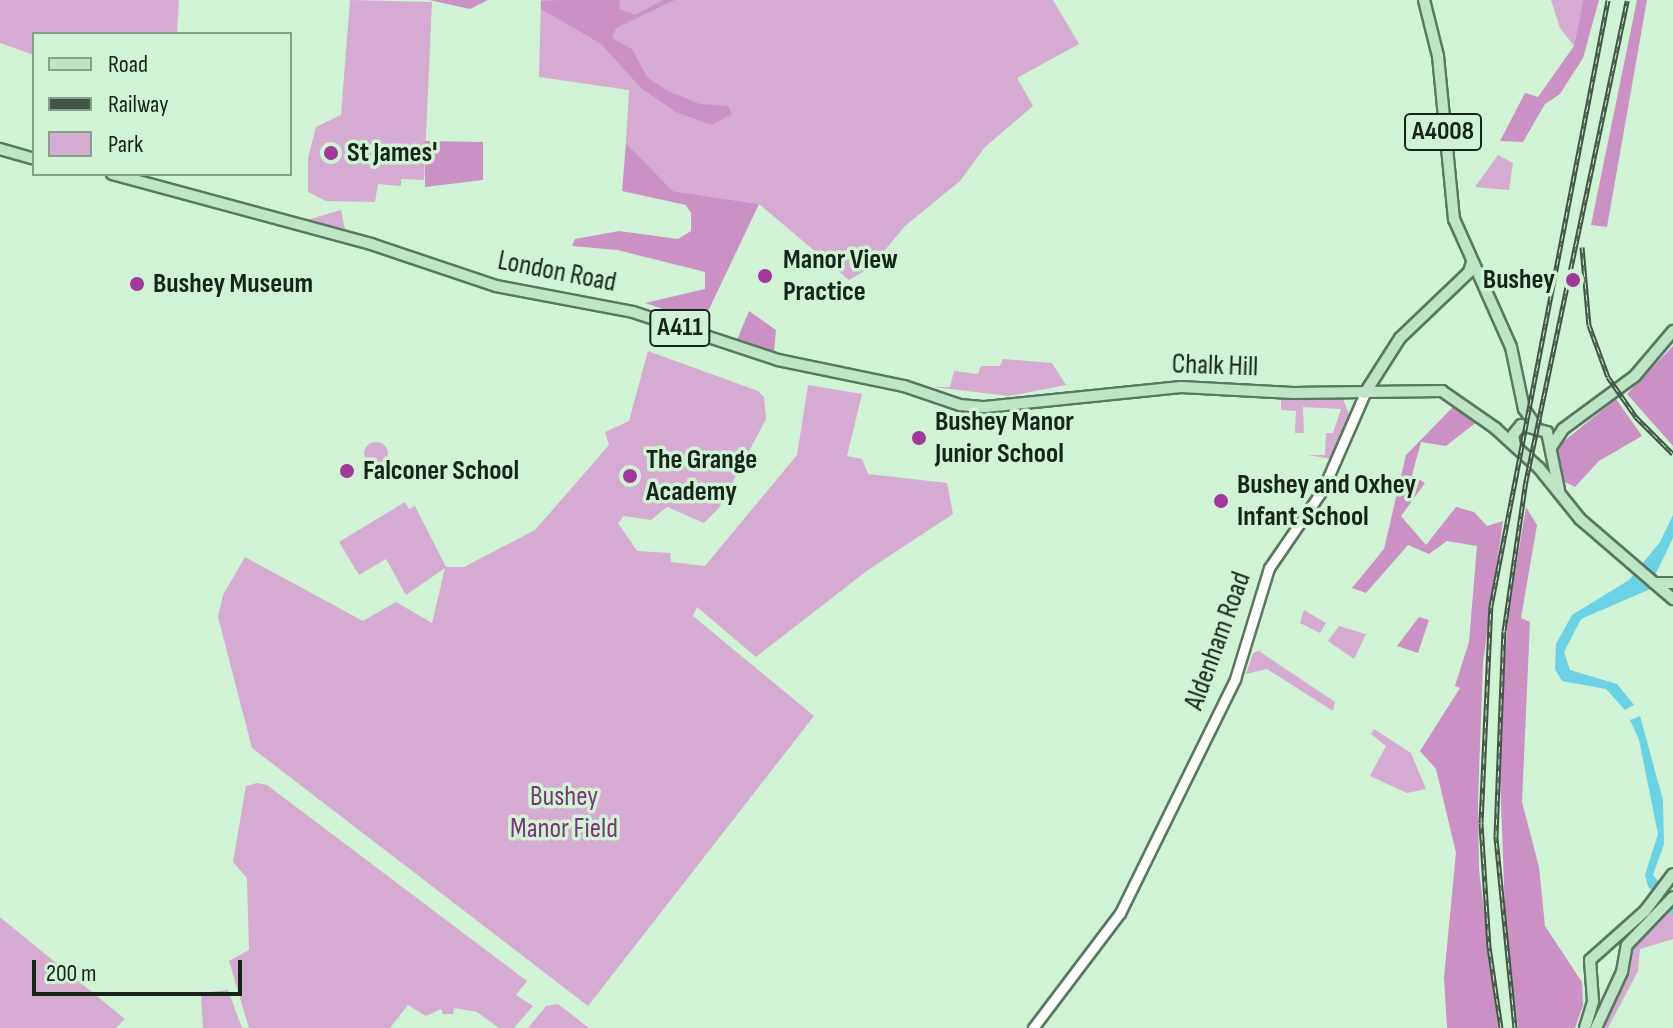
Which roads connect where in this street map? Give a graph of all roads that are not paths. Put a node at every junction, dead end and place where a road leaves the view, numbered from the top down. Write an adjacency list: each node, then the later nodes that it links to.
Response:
1 (1424, 0): 5 (main road, A4008)
2 (0, 149): 3 (main road)
3 (32, 158)
4 (119, 176): 12 (main road, London Road / A411)
5 (1472, 262): 6 (main road, Aldenham Road); 7 (main road, A4008)
6 (1460, 280): 7 (main road); 9 (main road, Aldenham Road)
7 (1481, 281): 13 (main road, A4008)
8 (1673, 331): 16 (main road)
9 (1379, 368): 10 (main road, Aldenham Road); 11 (main road)
10 (1367, 390): 11 (main road, Chalk Hill / A411); 12 (main road, Chalk Hill / A411); 31 (main road, Aldenham Road)
11 (1395, 390): 15 (main road, Chalk Hill / A411)
12 (1080, 395)
13 (1524, 409): 14 (main road, A4008); 15 (main road)
14 (1539, 427): 16 (main road); 17 (main road); 18 (main road)
15 (1495, 428): 17 (main road, Chalk Hill / A411)
16 (1563, 429): 18 (main road)
17 (1515, 446): 19 (main road, Chalk Hill)
18 (1551, 450): 19 (main road); 20 (main road)
19 (1533, 462): 20 (main road, Chalk Hill)
20 (1561, 498): 21 (main road, Chalk Hill)
21 (1654, 583): 22 (main road); 23 (main road, Chalk Hill)
22 (1673, 583): 23 (main road)
23 (1673, 599)
24 (1670, 879): 26 (main road)
25 (1673, 897): 26 (main road)
26 (1659, 905): 27 (main road); 28 (main road)
27 (1601, 952): 28 (main road); 29 (main road)
28 (1622, 966): 30 (main road)
29 (1592, 981): 30 (main road); 32 (main road)
30 (1616, 982): 33 (main road)
31 (1033, 1028)
32 (1585, 1028)
33 (1596, 1028)

